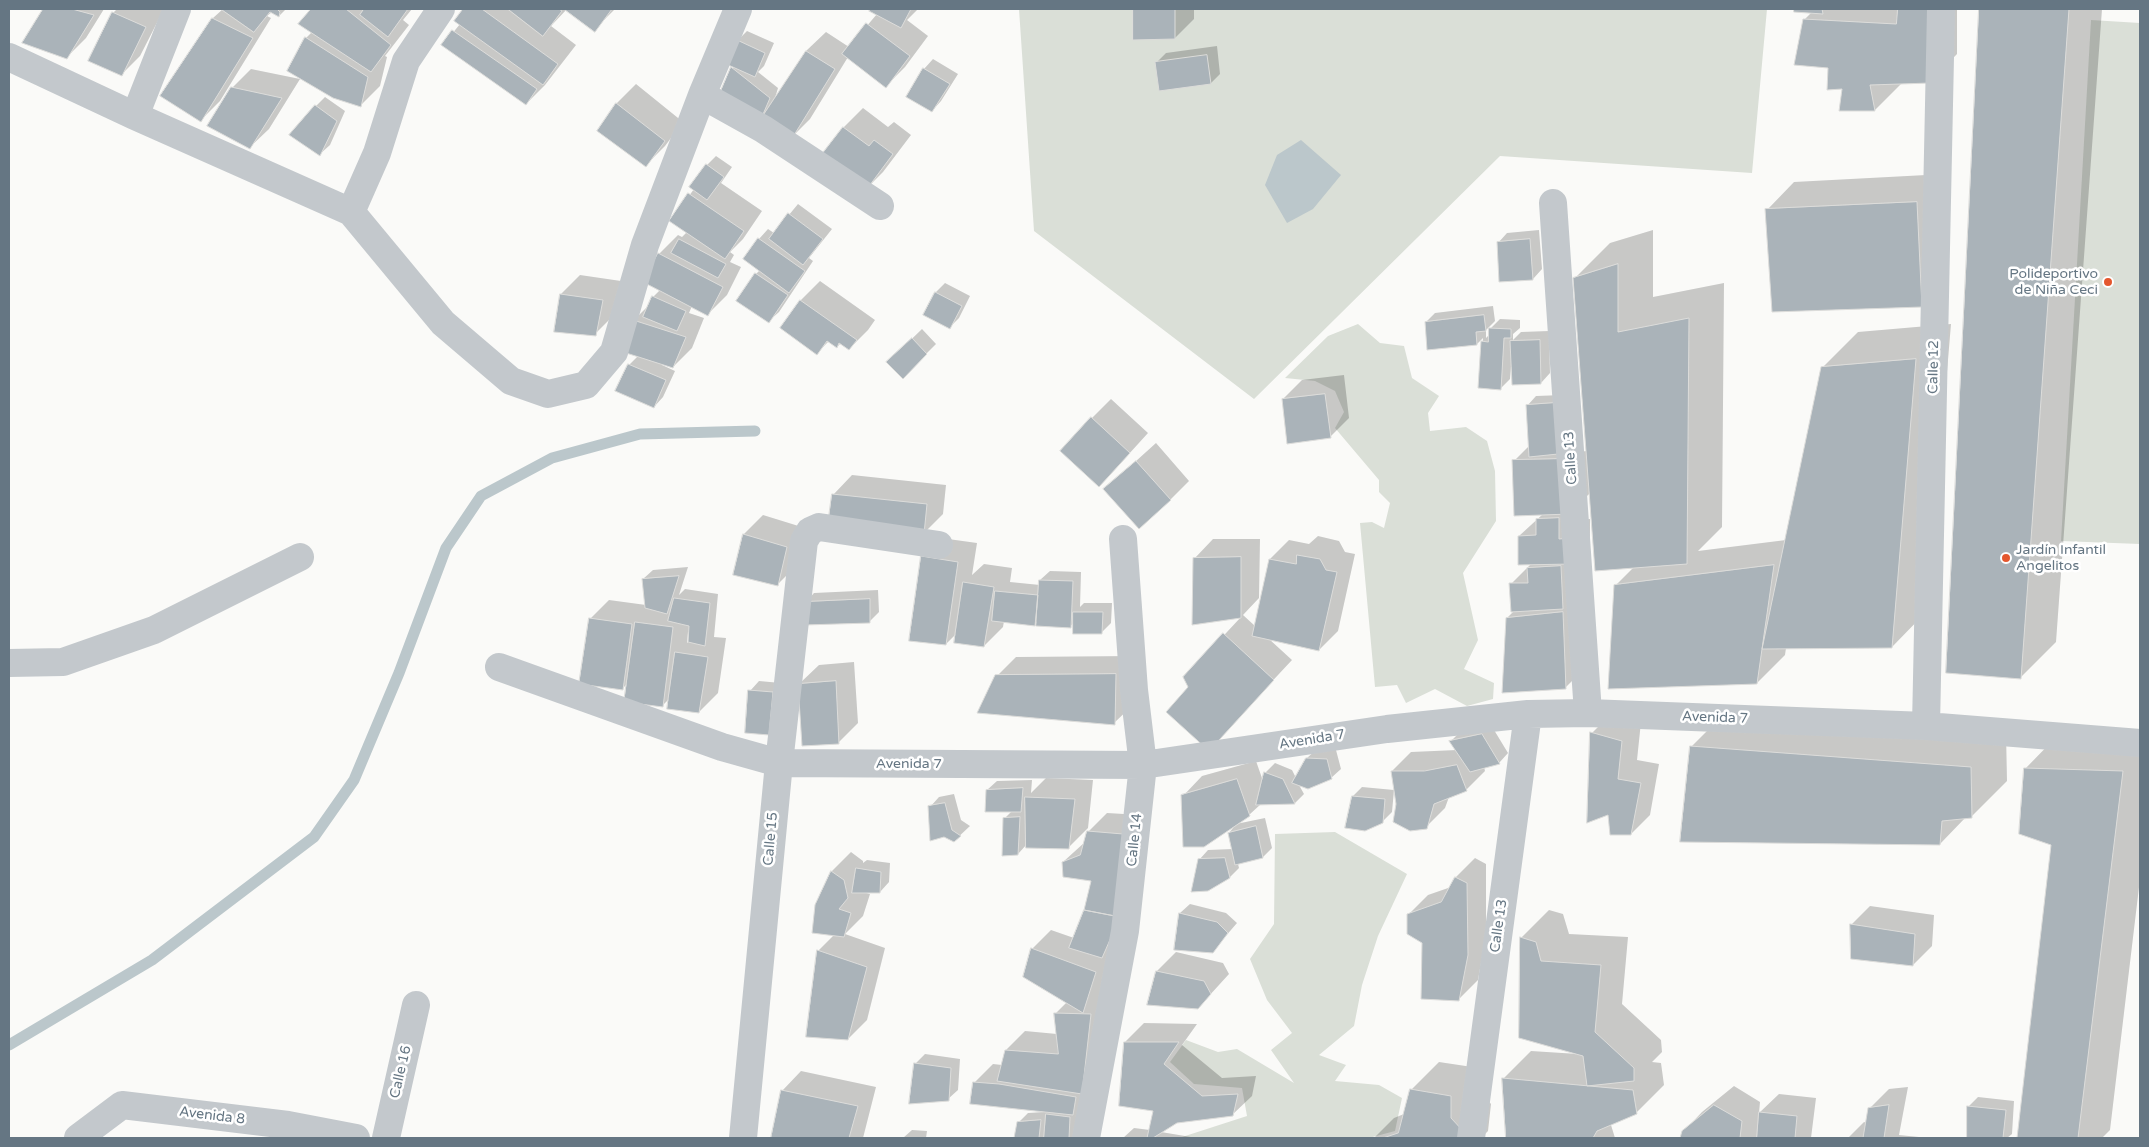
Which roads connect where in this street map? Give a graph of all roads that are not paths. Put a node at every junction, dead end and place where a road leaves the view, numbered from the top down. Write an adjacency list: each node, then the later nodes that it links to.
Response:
1 (177, 9): 7 (street)
2 (441, 9): 10 (street)
3 (738, 9): 6 (street)
4 (1941, 9): 18 (street, Calle 12)
5 (9, 57): 7 (street)
6 (702, 95): 9 (street); 10 (street)
7 (135, 116): 10 (street)
8 (1553, 203): 16 (street, Calle 13)
9 (880, 206)
10 (351, 212)
11 (1123, 538): 21 (street, Calle 14)
12 (939, 545): 20 (street, Calle 15)
13 (300, 557): 14 (street)
14 (9, 663)
15 (499, 666): 20 (street, Avenida 7)
16 (1588, 713): 17 (street, Avenida 7); 18 (street, Avenida 7)
17 (1528, 714): 21 (street, Avenida 7); 28 (street, Calle 13)
18 (1926, 726): 19 (street, Avenida 7)
19 (2140, 743)
20 (778, 763): 21 (street, Avenida 7); 26 (street, Calle 15)
21 (1143, 766): 27 (street, Calle 14)
22 (416, 1005): 25 (street, Calle 16)
23 (78, 1138): 24 (street, Avenida 8)
24 (356, 1138)
25 (386, 1138)
26 (743, 1138)
27 (1086, 1138)
28 (1471, 1138)

